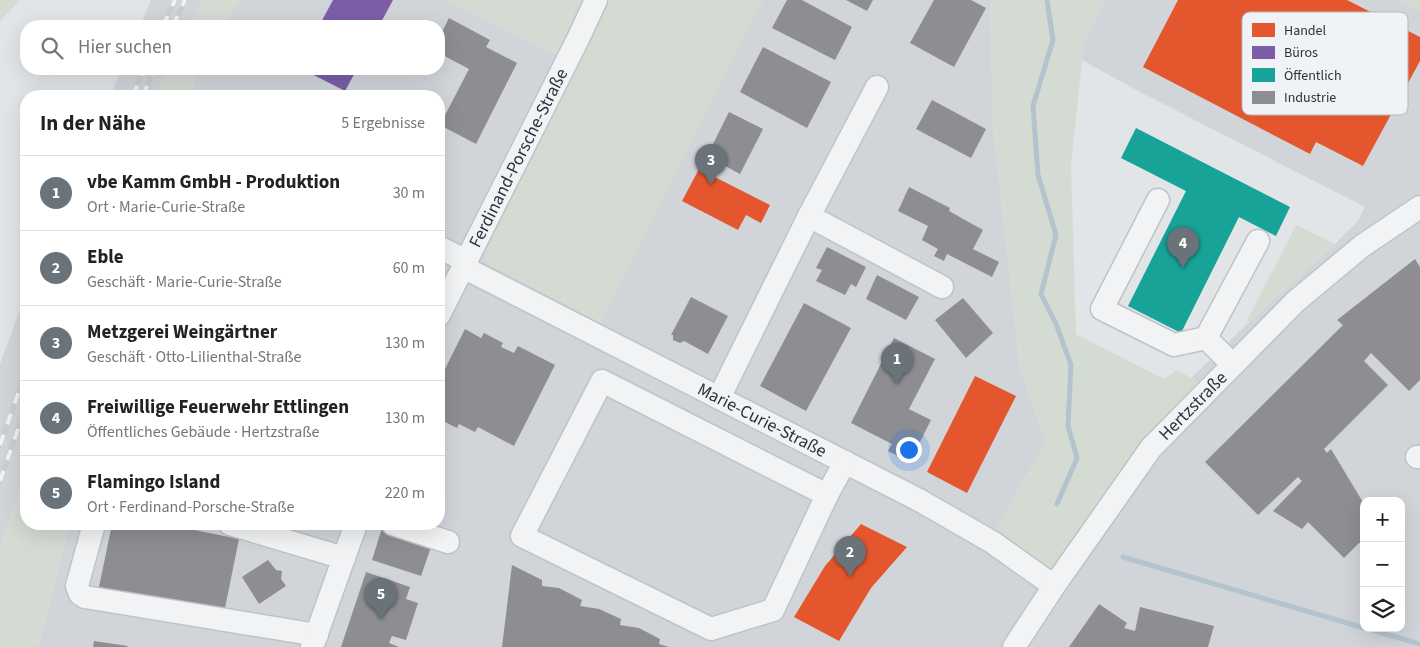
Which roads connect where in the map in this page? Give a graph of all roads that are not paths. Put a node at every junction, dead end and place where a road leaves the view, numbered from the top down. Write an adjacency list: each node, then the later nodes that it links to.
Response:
1 (596, 0): 8 (street, Ferdinand-Porsche-Straße)
2 (877, 87): 5 (street)
3 (1158, 200): 11 (street)
4 (1420, 207): 12 (street, Hertzstraße)
5 (810, 216): 9 (street); 13 (street)
6 (1258, 241): 11 (street)
7 (445, 250): 8 (street, Marie-Curie-Straße)
8 (465, 264): 10 (street, Ferdinand-Porsche-Straße); 13 (street, Marie-Curie-Straße)
9 (942, 287)
10 (445, 303)
11 (1206, 338): 12 (street)
12 (1233, 365): 22 (street, Hertzstraße)
13 (719, 398): 14 (street, Marie-Curie-Straße)
14 (845, 462): 15 (street); 22 (street, Marie-Curie-Straße)
15 (827, 495): 15 (street)
16 (92, 530): 23 (street)
17 (250, 530): 21 (street)
18 (354, 530): 21 (street)
19 (411, 530): 20 (street)
20 (448, 542)
21 (344, 558): 23 (street)
22 (1054, 586): 24 (street, Hertzstraße)
23 (315, 641)
24 (1014, 647)

